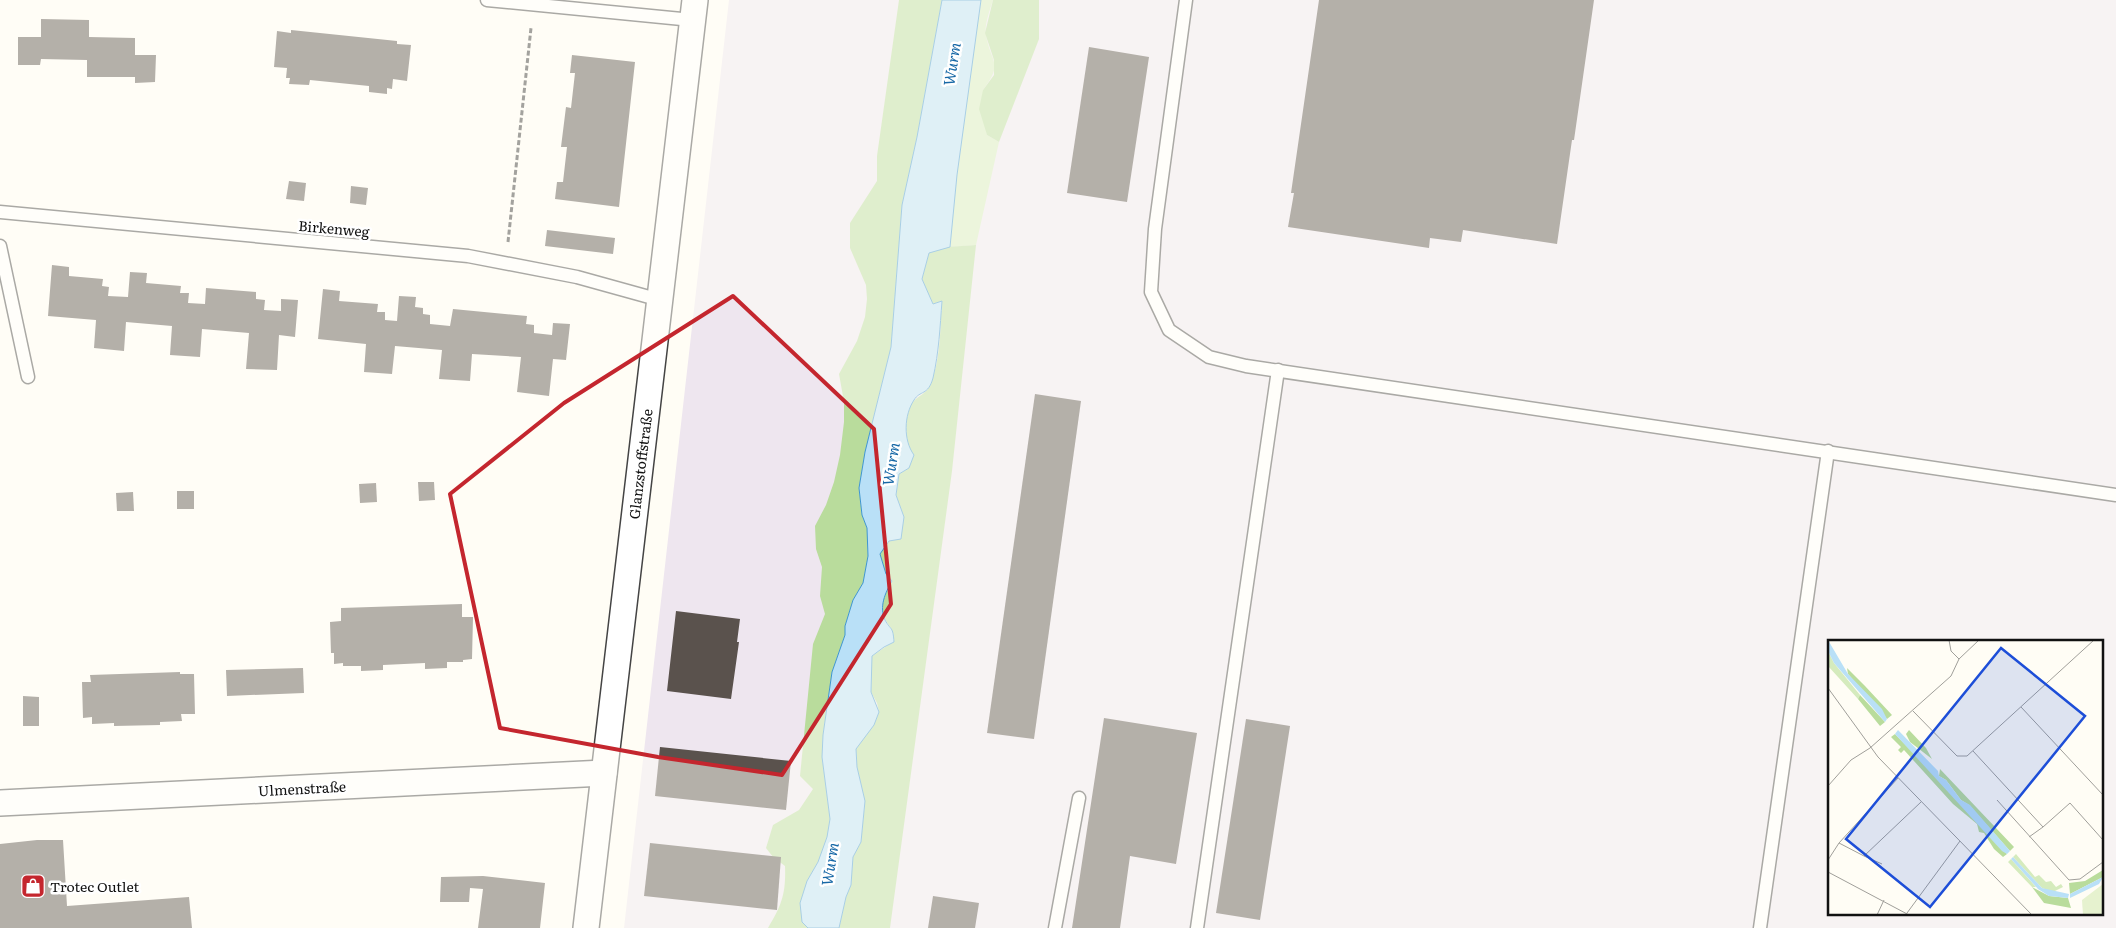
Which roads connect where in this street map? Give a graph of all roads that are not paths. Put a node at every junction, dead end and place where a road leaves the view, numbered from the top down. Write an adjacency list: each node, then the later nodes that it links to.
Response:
1 (487, 0): 3 (lane)
2 (1186, 0): 7 (lane)
3 (693, 10): 6 (street, Glanzstoffstraße)
4 (0, 212): 6 (lane, Birkenweg)
5 (0, 246): 8 (lane)
6 (660, 300): 11 (street, Glanzstoffstraße)
7 (1278, 370): 9 (lane); 16 (lane)
8 (28, 377)
9 (1828, 451): 10 (lane); 17 (lane)
10 (2116, 495)
11 (604, 773): 13 (street, Ulmenstraße); 14 (street, Glanzstoffstraße)
12 (1079, 798): 15 (lane)
13 (0, 803)
14 (586, 928)
15 (1055, 928)
16 (1197, 928)
17 (1760, 928)

